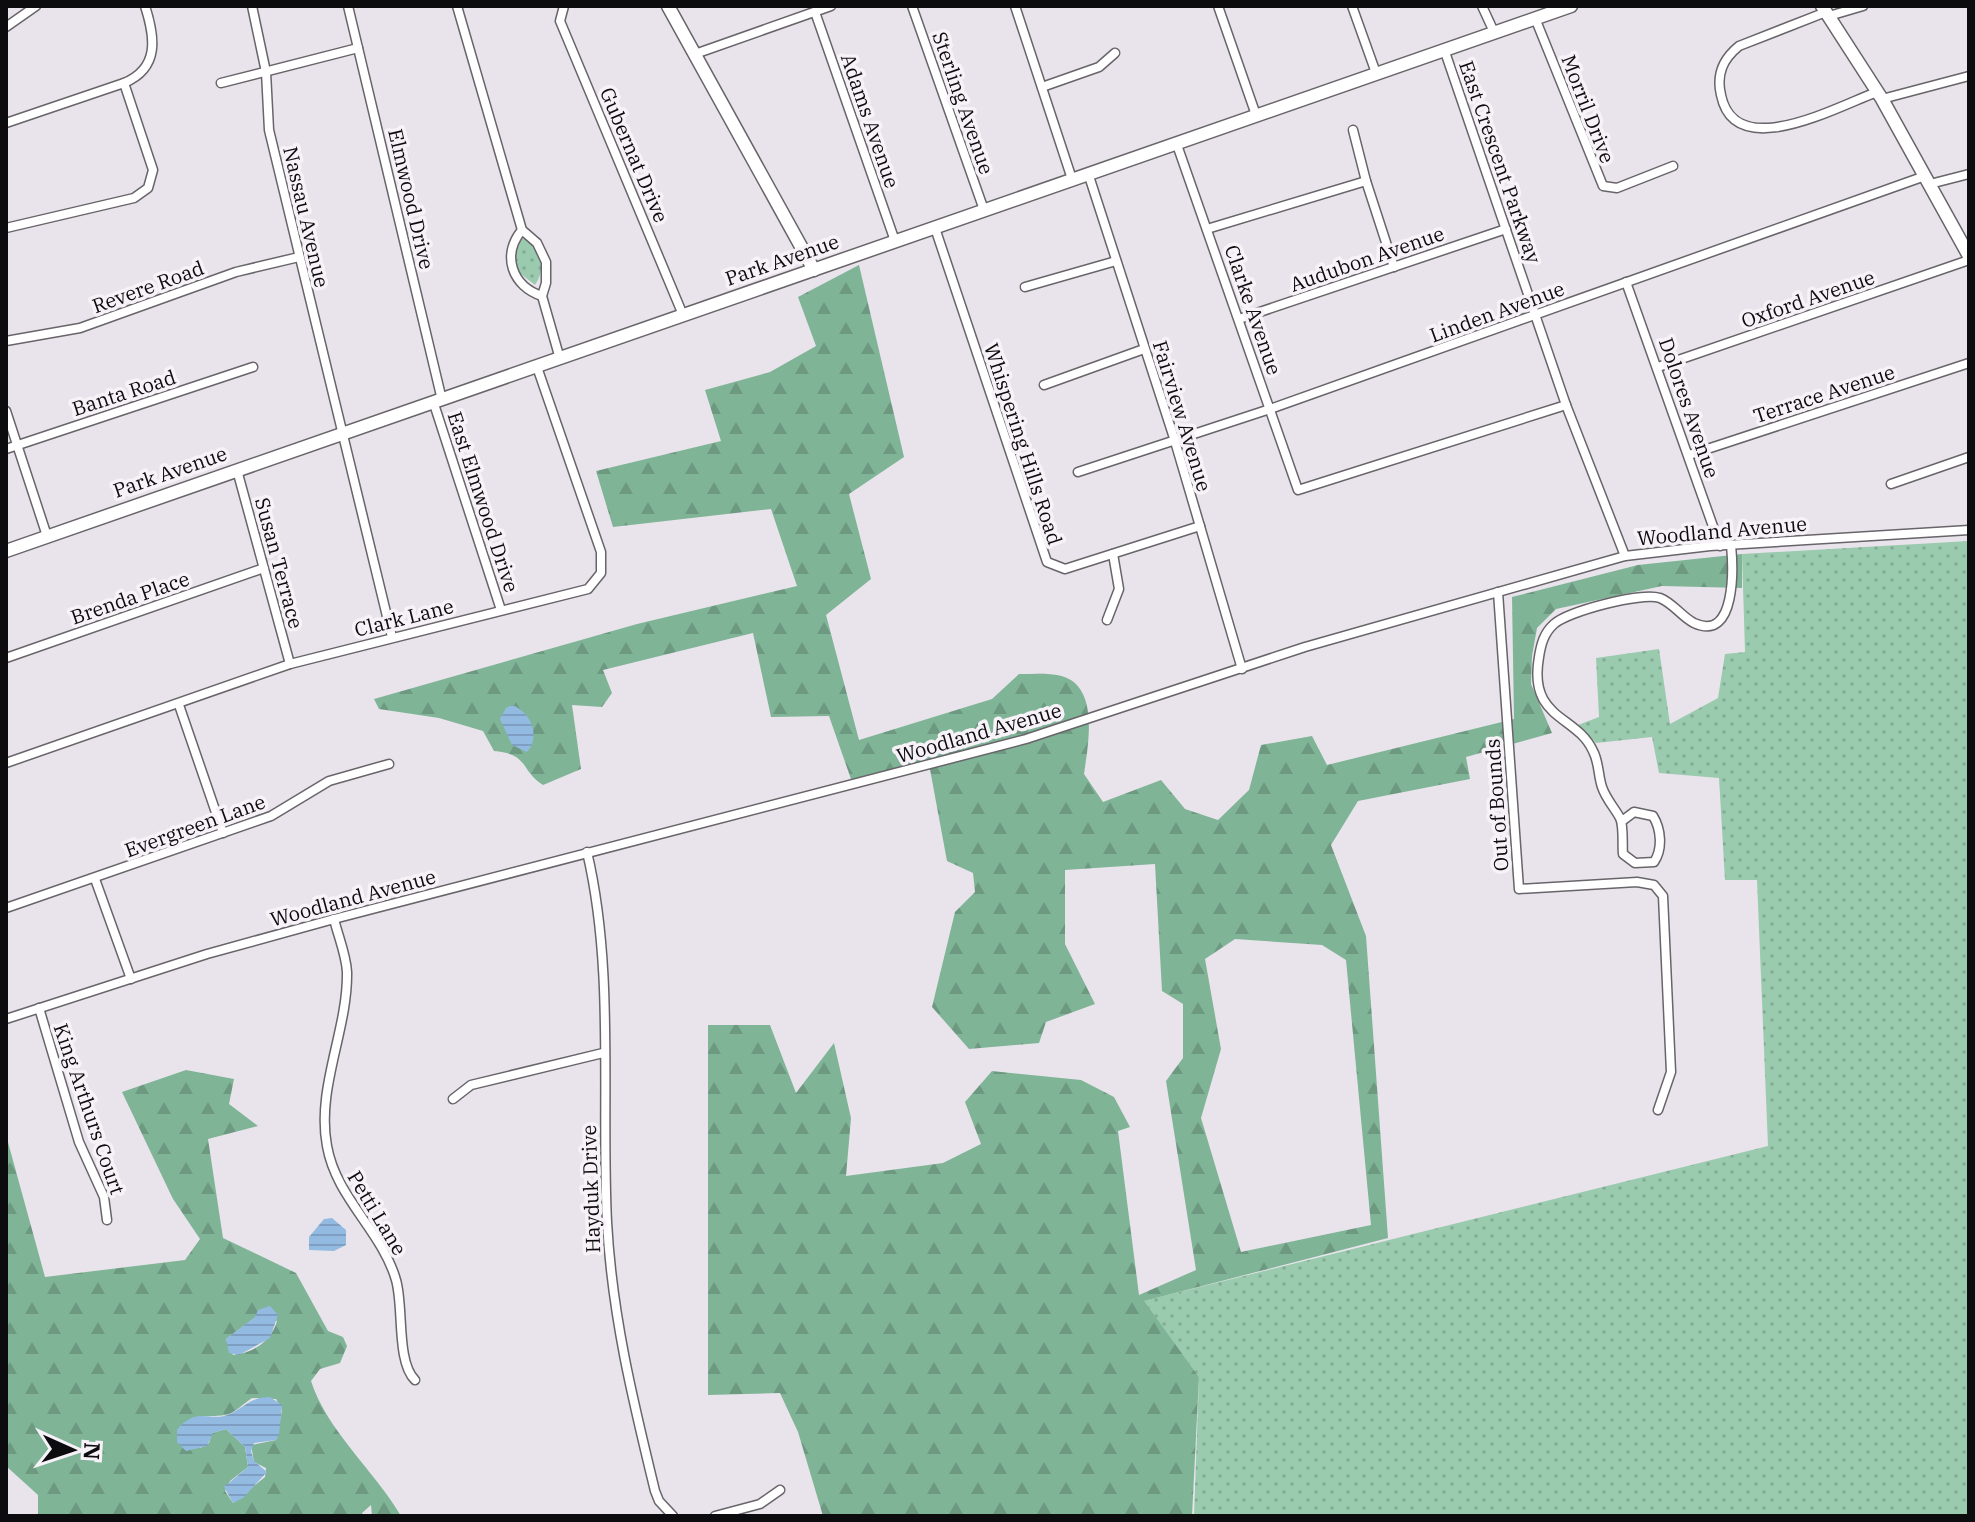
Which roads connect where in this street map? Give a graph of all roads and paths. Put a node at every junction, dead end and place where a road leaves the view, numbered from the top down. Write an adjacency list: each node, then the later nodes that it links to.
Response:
1 (36, 6): 19 (street)
2 (145, 6): 28 (street)
3 (252, 6): 25 (street, Nassau Avenue)
4 (348, 6): 21 (street, Elmwood Drive)
5 (457, 6): 47 (street)
6 (564, 6): 57 (street, Gubernat Drive)
7 (668, 6): 24 (main road)
8 (831, 6): 17 (street)
9 (912, 6): 42 (street, Sterling Avenue)
10 (1015, 6): 30 (street)
11 (1218, 6): 32 (street)
12 (1352, 6): 26 (street)
13 (1482, 6): 20 (street)
14 (1571, 6): 18 (main road, Park Avenue)
15 (1863, 6): 16 (street)
16 (1826, 11): 31 (main road); 31 (street)
17 (815, 12): 24 (street); 48 (street, Adams Avenue)
18 (1535, 18): 20 (main road, Park Avenue); 36 (street, Morril Drive)
19 (6, 27)
20 (1494, 32): 22 (main road, Park Avenue)
21 (358, 48): 25 (street); 68 (street, Elmwood Drive)
22 (1444, 49): 26 (main road, Park Avenue); 46 (street, East Crescent Parkway)
23 (1115, 53): 30 (street)
24 (695, 54): 53 (main road)
25 (266, 72): 29 (street); 49 (street, Nassau Avenue)
26 (1376, 73): 32 (main road, Park Avenue)
27 (1969, 76): 31 (street)
28 (124, 83): 33 (street); 43 (street)
29 (221, 83)
30 (1042, 87): 39 (street)
31 (1879, 95): 40 (main road)
32 (1256, 115): 35 (main road, Park Avenue)
33 (6, 123)
34 (1353, 130): 41 (street)
35 (1176, 142): 37 (main road, Park Avenue); 45 (street, Clarke Avenue)
36 (1673, 166)
37 (1088, 173): 39 (main road, Park Avenue); 51 (street, Fairview Avenue)
38 (1969, 174): 40 (street, Linden Avenue)
39 (1072, 179): 42 (main road, Park Avenue)
40 (1927, 180): 50 (main road); 54 (street, Linden Avenue)
41 (1366, 181): 45 (street); 52 (street)
42 (984, 210): 44 (main road, Park Avenue)
43 (6, 228)
44 (935, 228): 48 (main road, Park Avenue); 87 (street, Whispering Hills Road)
45 (1207, 229): 59 (street, Clarke Avenue)
46 (1506, 229): 52 (street, Audubon Avenue); 58 (street, East Crescent Parkway)
47 (522, 230): 56 (street); 56 (street)
48 (895, 241): 53 (main road, Park Avenue)
49 (299, 257): 60 (street, Revere Road); 72 (street, Nassau Avenue)
50 (1969, 258): 66 (street, Oxford Avenue)
51 (1116, 261): 55 (street); 61 (street, Fairview Avenue)
52 (1394, 267): 59 (street, Audubon Avenue)
53 (814, 270): 57 (main road, Park Avenue)
54 (1626, 282): 58 (street, Linden Avenue); 66 (street, Dolores Avenue)
55 (1025, 287)
56 (542, 296): 62 (street)
57 (683, 315): 62 (main road, Park Avenue)
58 (1536, 316): 69 (street, East Crescent Parkway); 70 (street, Linden Avenue)
59 (1239, 319): 70 (street, Clarke Avenue)
60 (6, 341)
61 (1144, 349): 67 (street); 73 (street, Fairview Avenue)
62 (560, 359): 65 (main road, Park Avenue)
63 (1969, 363): 76 (street, Terrace Avenue)
64 (253, 367): 74 (street, Banta Road)
65 (537, 367): 68 (main road, Park Avenue); 91 (street, Clark Lane)
66 (1658, 367): 76 (street, Dolores Avenue)
67 (1044, 385)
68 (438, 402): 72 (main road, Park Avenue); 91 (street, East Elmwood Drive)
69 (1566, 405): 70 (street, Clarke Avenue); 88 (street, East Crescent Parkway)
70 (1270, 409): 73 (street, Linden Avenue)
71 (6, 411): 74 (street)
72 (340, 434): 78 (main road, Park Avenue); 93 (street, Nassau Avenue)
73 (1174, 438): 79 (street, Linden Avenue); 81 (street, Fairview Avenue)
74 (19, 445): 75 (street, Banta Road); 83 (street)
75 (6, 449)
76 (1689, 455): 85 (street, Dolores Avenue)
77 (1969, 457): 80 (street)
78 (237, 470): 83 (main road, Park Avenue); 89 (street, Susan Terrace)
79 (1078, 472)
80 (1891, 484)
81 (1200, 526): 87 (street, Whispering Hills Road); 96 (street, Fairview Avenue)
82 (1969, 530): 84 (street, Woodland Avenue)
83 (47, 536): 86 (main road, Park Avenue)
84 (1731, 545): 85 (street, Woodland Avenue); 100 (street)
85 (1720, 546): 88 (street, Woodland Avenue)
86 (6, 551)
87 (1113, 554): 92 (street)
88 (1625, 556): 90 (street, Woodland Avenue)
89 (264, 568): 94 (street, Brenda Place); 95 (street, Susan Terrace)
90 (1498, 592): 96 (street, Woodland Avenue); 111 (street, Out of Bounds)
91 (501, 610): 93 (street, Clark Lane)
92 (1107, 620)
93 (392, 637): 95 (street, Clark Lane)
94 (6, 658)
95 (290, 664): 97 (street, Clark Lane)
96 (1242, 669): 102 (street, Woodland Avenue)
97 (179, 705): 98 (street, Clark Lane); 101 (street)
98 (6, 763)
99 (389, 764): 101 (street, Evergreen Lane)
100 (1622, 821): 100 (street)
101 (223, 833): 103 (street, Evergreen Lane)
102 (587, 852): 105 (street, Woodland Avenue); 109 (street, Hayduk Drive)
103 (95, 879): 104 (street, Evergreen Lane); 106 (street)
104 (6, 908)
105 (334, 919): 106 (street, Woodland Avenue); 113 (street, Petti Lane)
106 (131, 979): 107 (street, Woodland Avenue)
107 (39, 1008): 108 (street, Woodland Avenue); 112 (street, King Arthurs Court)
108 (6, 1019)
109 (603, 1053): 110 (street); 115 (street, Hayduk Drive)
110 (453, 1099)
111 (1658, 1110)
112 (107, 1220)
113 (415, 1380)
114 (780, 1490): 116 (street)
115 (673, 1516)
116 (715, 1516)

